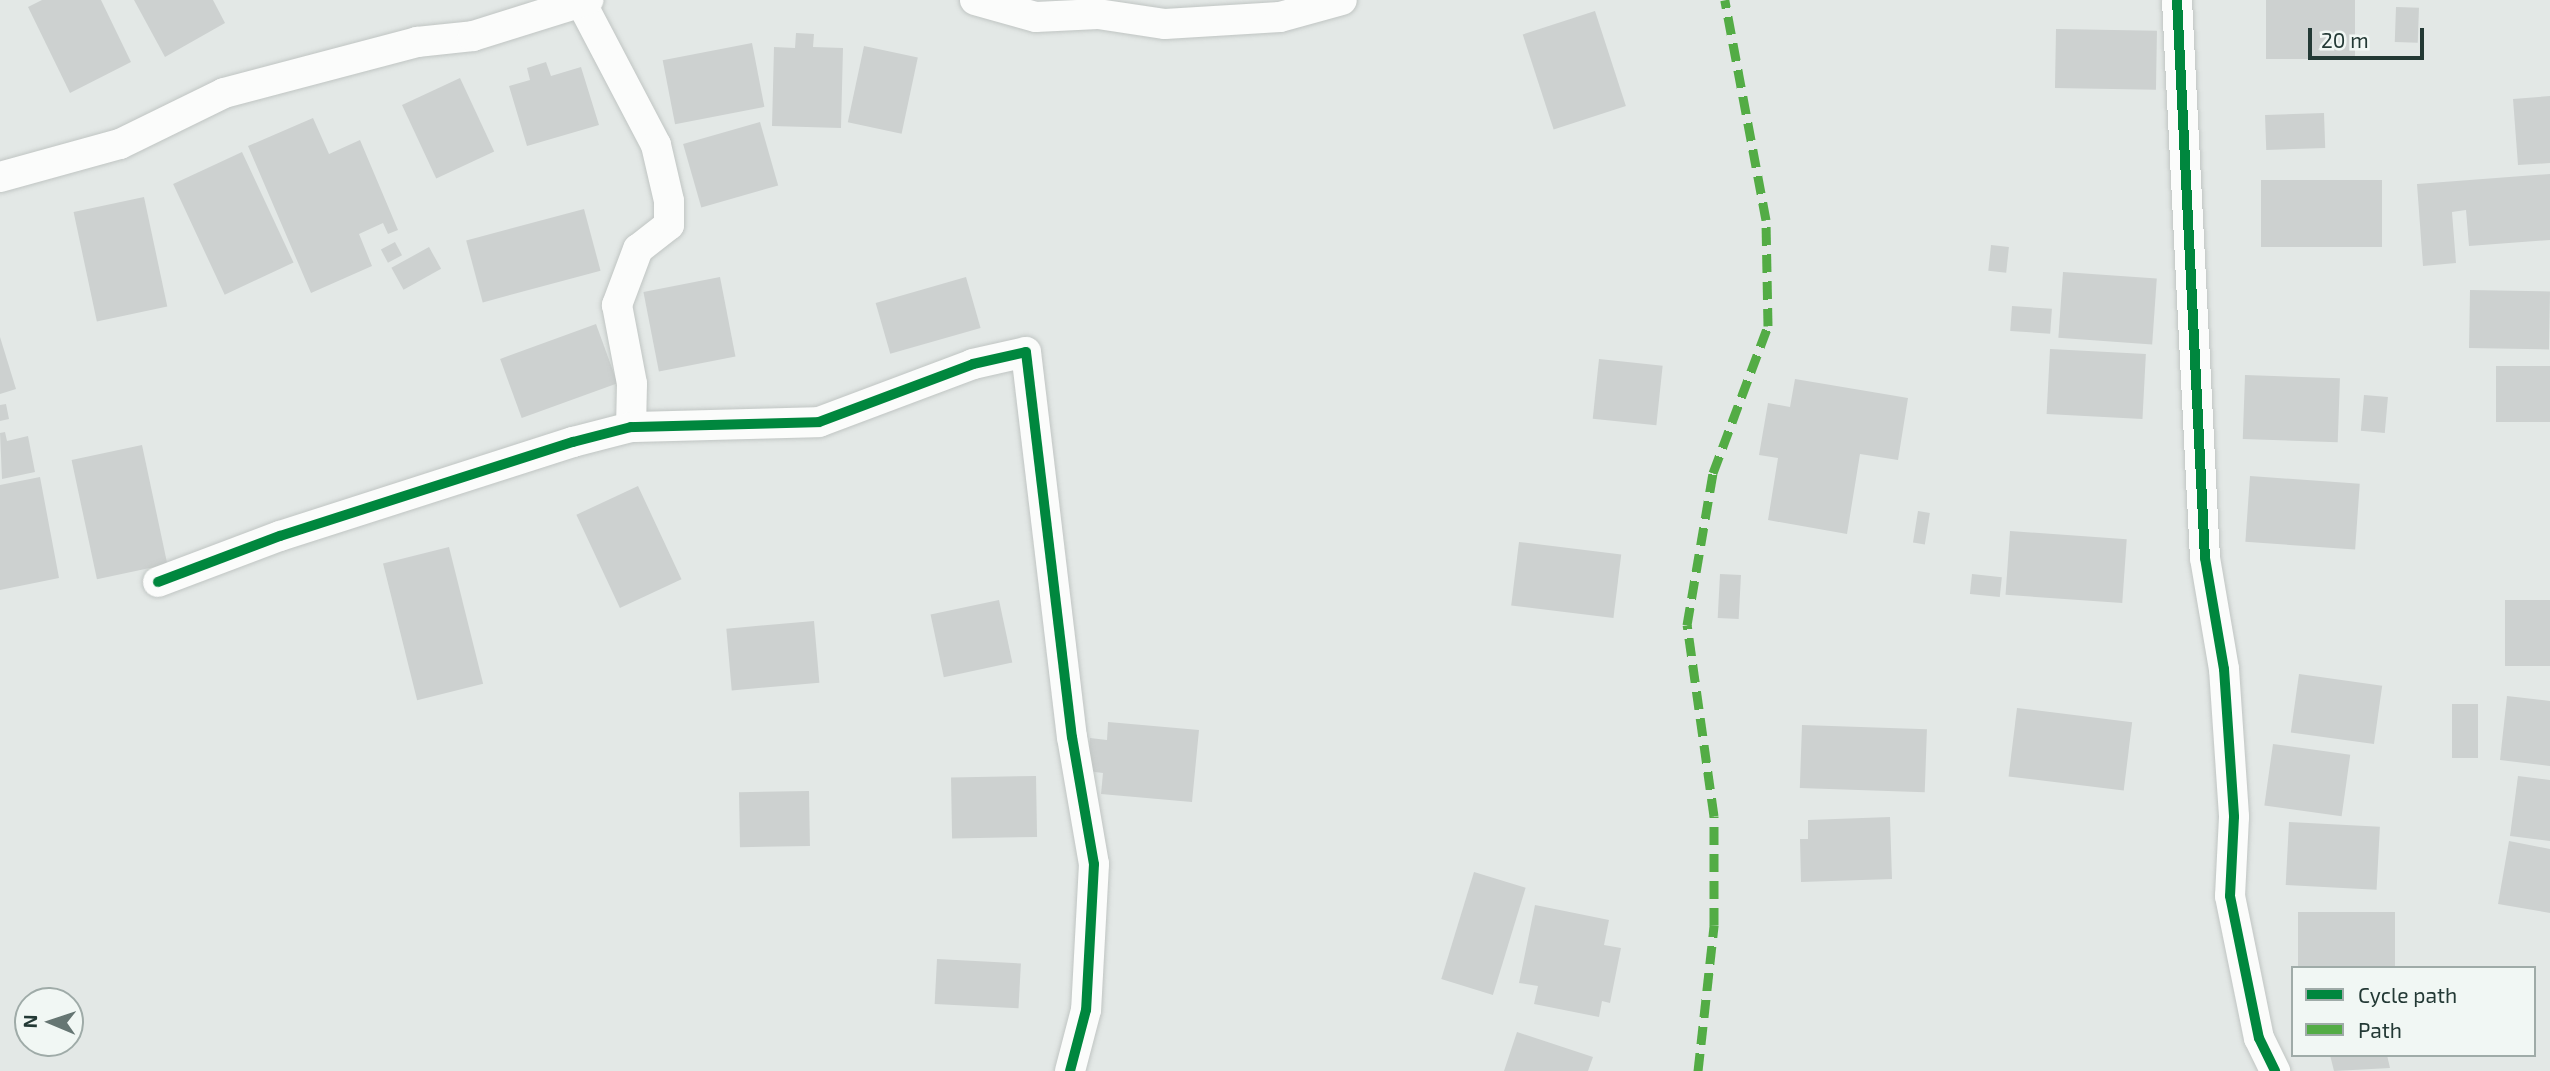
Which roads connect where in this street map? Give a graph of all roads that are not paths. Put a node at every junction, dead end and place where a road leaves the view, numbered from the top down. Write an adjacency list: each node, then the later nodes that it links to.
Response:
1 (975, 0): 2 (street)
2 (1342, 0)
3 (2177, 0): 9 (street)
4 (585, 2): 5 (street); 6 (street)
5 (0, 177)
6 (631, 427): 7 (street); 8 (street)
7 (158, 582)
8 (1070, 1071)
9 (2276, 1071)

